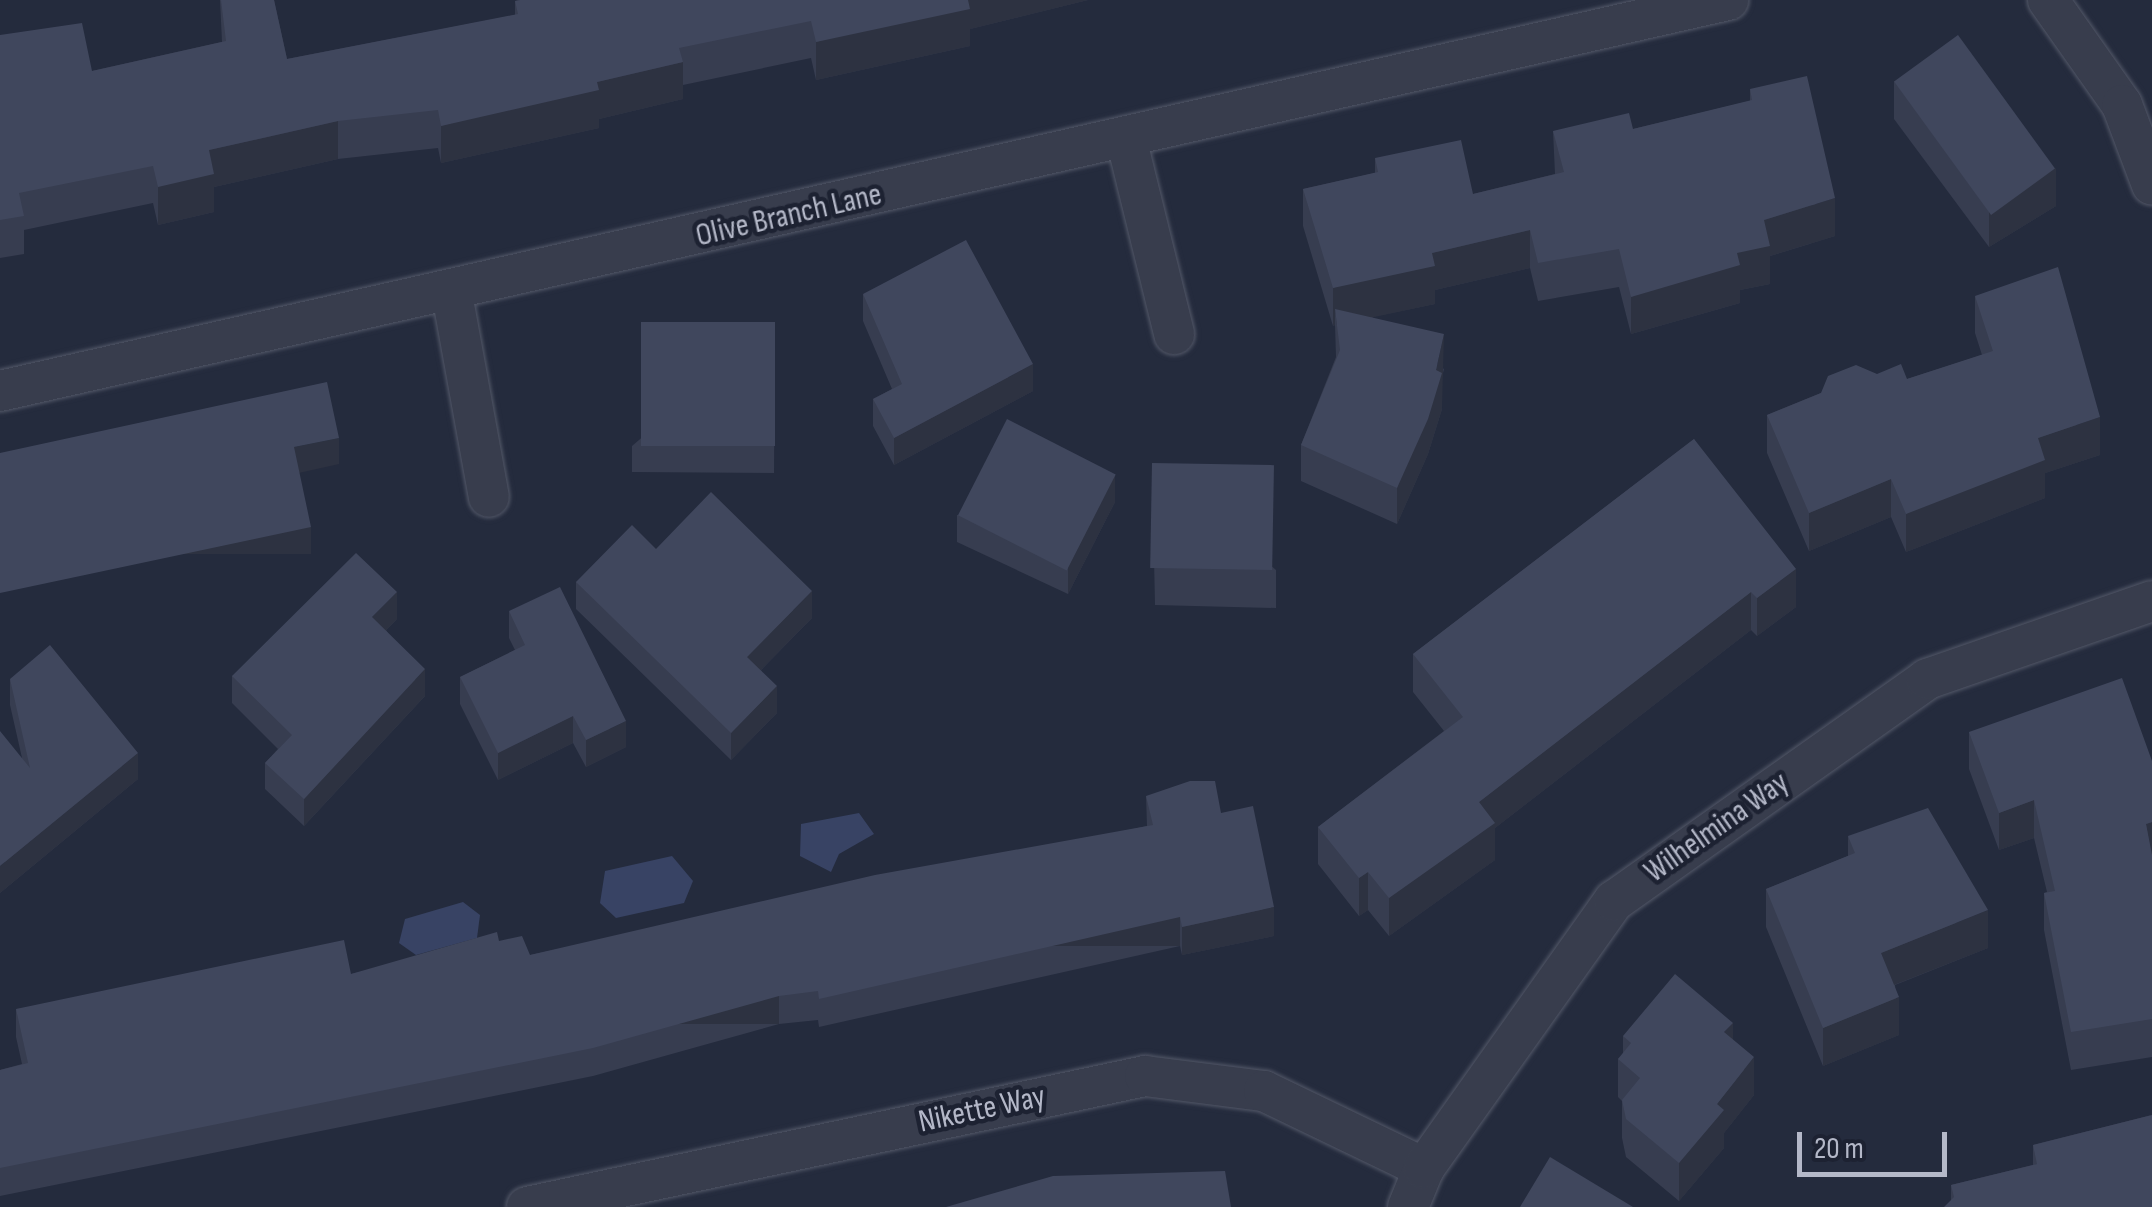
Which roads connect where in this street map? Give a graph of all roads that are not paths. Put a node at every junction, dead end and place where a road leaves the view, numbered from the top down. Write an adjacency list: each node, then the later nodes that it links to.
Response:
1 (1728, 0): 3 (street, Olive Branch Lane)
2 (2048, 0): 4 (street)
3 (1126, 138): 5 (street, Olive Branch Lane); 6 (street)
4 (2152, 185)
5 (452, 294): 7 (street, Olive Branch Lane); 8 (street)
6 (1174, 334)
7 (0, 391)
8 (490, 496)
9 (2152, 601): 10 (street, Wilhelmina Way)
10 (1424, 1168): 11 (street, Nikette Way); 12 (street, Wilhelmina Way)
11 (527, 1207)
12 (1408, 1207)

